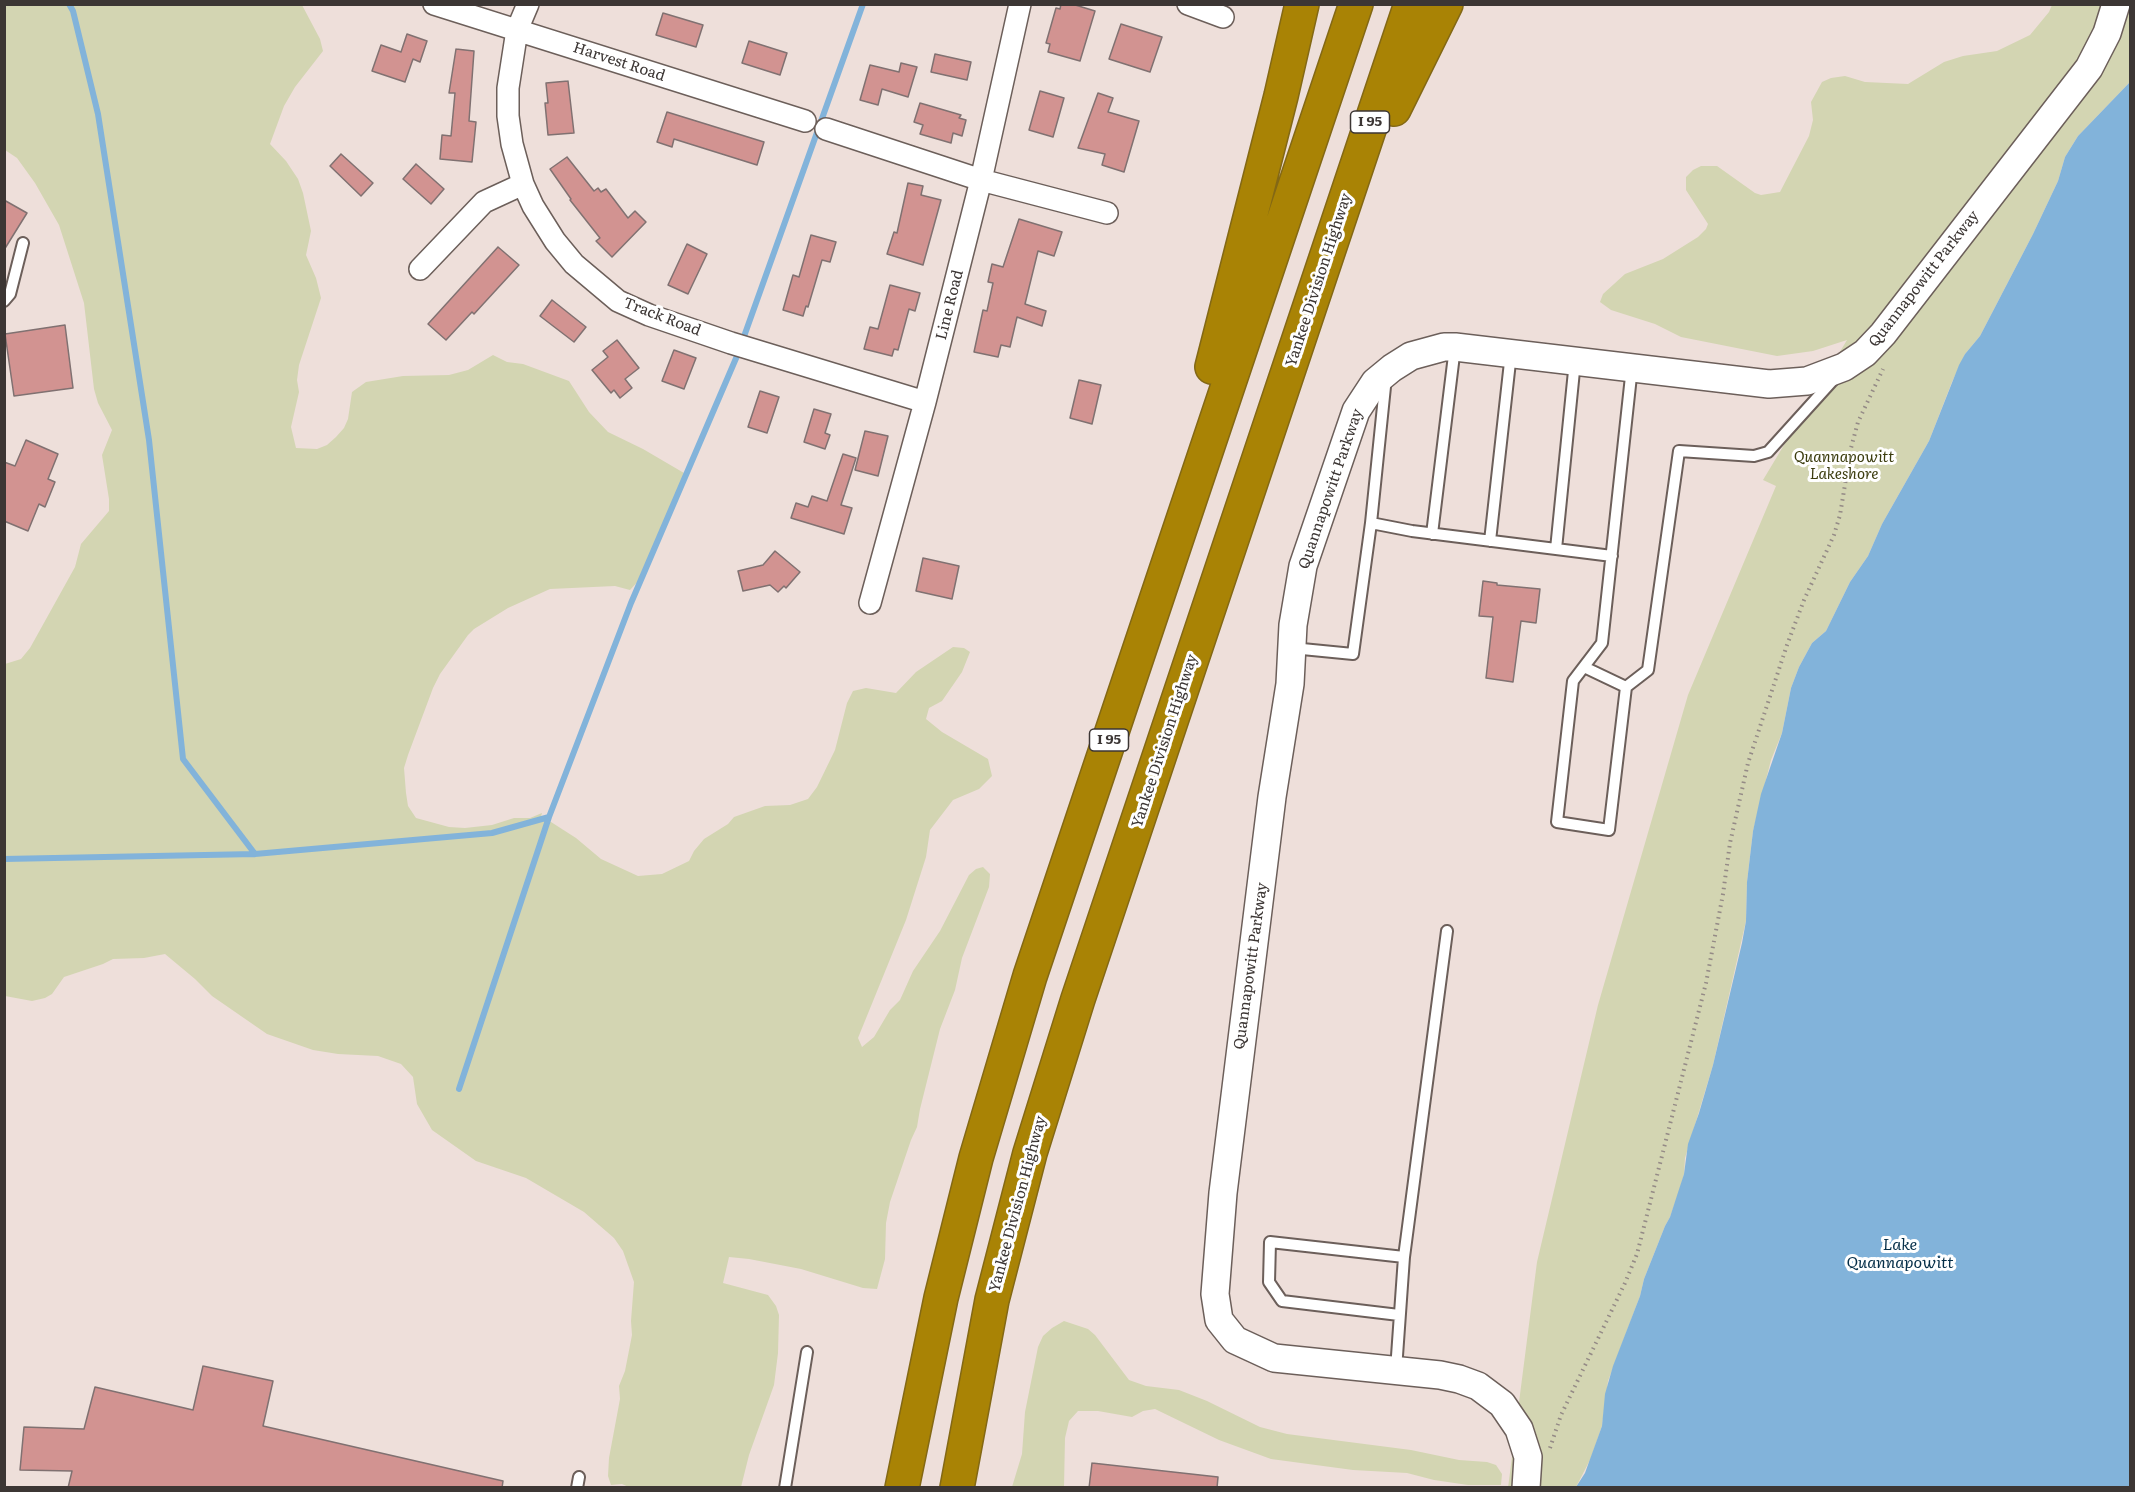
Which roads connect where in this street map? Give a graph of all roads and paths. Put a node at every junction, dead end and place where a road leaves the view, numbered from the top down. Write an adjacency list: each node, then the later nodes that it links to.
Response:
1 (434, 4): 11 (street, Harvest Road)
2 (528, 4): 11 (street, Track Road)
3 (1020, 4): 14 (street, Line Road)
4 (1188, 4): 10 (street)
5 (1302, 4): 34 (highway)
6 (1356, 4): 34 (highway, I 95)
7 (1411, 4): 17 (highway, Yankee Division Highway / I 95)
8 (1446, 4): 17 (highway)
9 (2116, 4): 26 (street, Quannapowitt Parkway)
10 (1223, 17)
11 (517, 30): 12 (street, Harvest Road); 15 (street, Track Road)
12 (805, 121)
13 (826, 129): 14 (street)
14 (981, 180): 16 (street); 28 (street, Line Road)
15 (523, 184): 19 (street); 28 (street, Track Road)
16 (1107, 213)
17 (1332, 241): 47 (highway, Yankee Division Highway / I 95)
18 (23, 243): 20 (lane)
19 (420, 269)
20 (4, 301)
21 (1455, 347): 22 (street, Quannapowitt Parkway); 27 (street, Quannapowitt Parkway); 30 (lane)
22 (1511, 353): 23 (street, Quannapowitt Parkway); 31 (lane)
23 (1575, 360): 25 (street, Quannapowitt Parkway); 32 (lane)
24 (1885, 366): 44 (path)
25 (1632, 367): 26 (street, Quannapowitt Parkway); 33 (lane)
26 (1844, 368): 38 (lane)
27 (1387, 371): 29 (lane); 36 (street, Quannapowitt Parkway)
28 (925, 402): 35 (street, Line Road)
29 (1371, 523): 30 (lane); 36 (lane)
30 (1432, 534): 31 (lane)
31 (1490, 541): 32 (lane)
32 (1556, 549): 33 (lane)
33 (1612, 556): 37 (lane)
34 (1158, 596): 46 (highway, I 95)
35 (870, 603)
36 (1292, 648): 43 (street, Quannapowitt Parkway)
37 (1584, 667): 38 (lane); 38 (lane)
38 (1626, 687)
39 (1447, 931): 40 (lane)
40 (1404, 1257): 41 (lane); 41 (lane)
41 (1399, 1315): 43 (lane)
42 (807, 1352): 45 (lane)
43 (1396, 1371): 48 (street, Quannapowitt Parkway)
44 (1549, 1454)
45 (785, 1488)
46 (903, 1488)
47 (957, 1488)
48 (1526, 1488)

